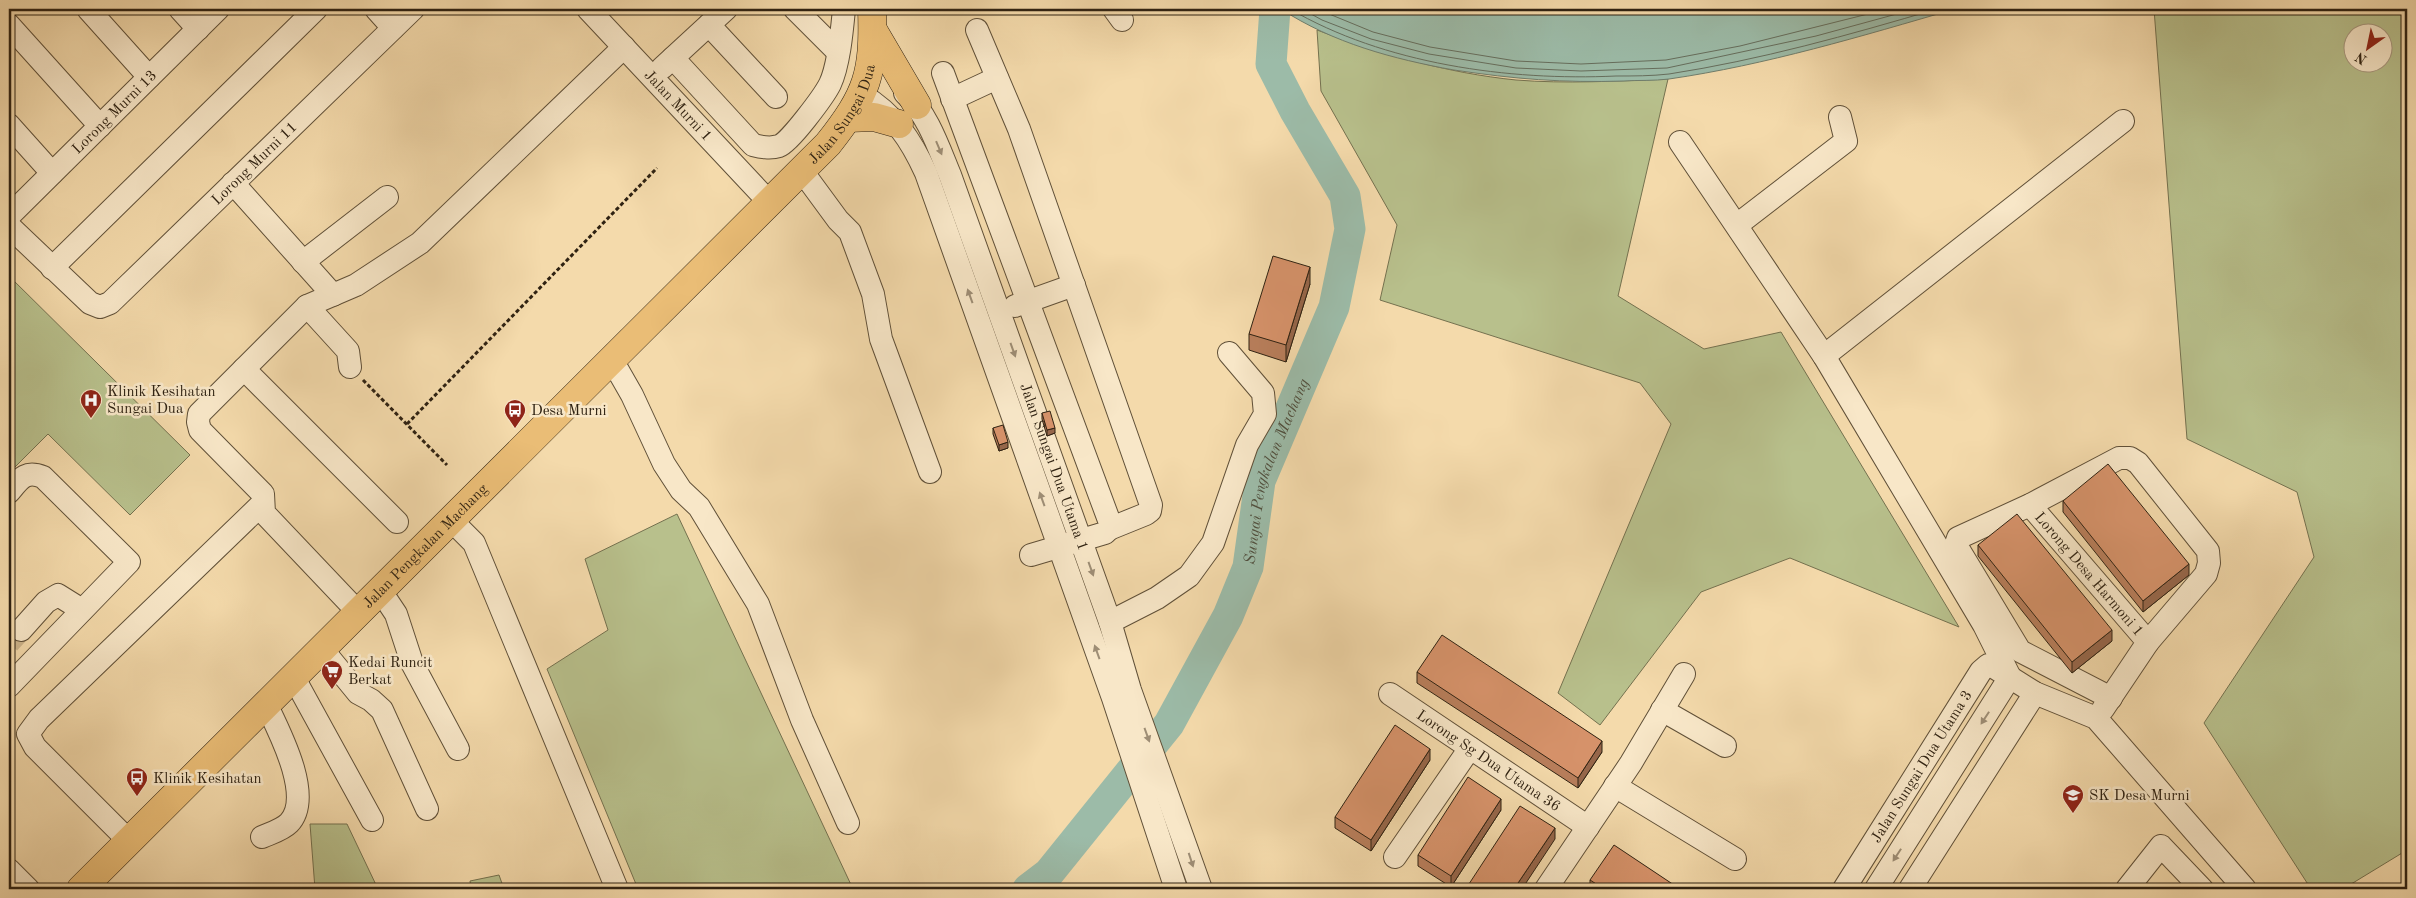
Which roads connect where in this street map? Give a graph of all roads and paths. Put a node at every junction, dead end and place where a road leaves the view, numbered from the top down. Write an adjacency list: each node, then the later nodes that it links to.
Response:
1 (88, 9): 22 (street)
2 (180, 9): 15 (street)
3 (218, 9): 15 (street, Lorong Murni 13)
4 (316, 9): 46 (street)
5 (376, 9): 14 (street)
6 (413, 9): 14 (street, Lorong Murni 11)
7 (588, 9): 17 (street, Jalan Murni 1)
8 (726, 9): 13 (street)
9 (795, 9): 18 (street)
10 (844, 9): 18 (street)
11 (873, 20): 20 (main road, Jalan Sungai Dua); 28 (main road)
12 (9, 25): 34 (street)
13 (709, 25): 19 (street); 26 (street)
14 (394, 28): 39 (street, Lorong Murni 11)
15 (198, 29): 22 (street, Lorong Murni 13)
16 (977, 30): 24 (street)
17 (624, 47): 23 (street, Jalan Murni 1); 48 (street)
18 (838, 52): 19 (street)
19 (673, 58): 23 (street)
20 (870, 68): 25 (main road, Jalan Sungai Dua); 28 (street, Jalan Sungai Dua Utama 1)
21 (943, 73): 27 (street)
22 (149, 77): 34 (street, Lorong Murni 13)
23 (652, 77): 41 (street, Jalan Murni 1)
24 (997, 78): 27 (street); 47 (street)
25 (862, 95): 30 (main road, Jalan Sungai Dua); 32 (street, Jalan Sungai Dua Utama 1)
26 (776, 97)
27 (952, 99): 49 (street)
28 (917, 105): 51 (street, Jalan Sungai Dua Utama 1, one-way to 51)
29 (1840, 117): 43 (street)
30 (848, 118): 32 (main road); 37 (main road, Jalan Sungai Dua)
31 (2123, 121): 53 (street)
32 (898, 124): 67 (street, Jalan Sungai Dua Utama 1, one-way to 32)
33 (9, 125): 38 (street)
34 (100, 126): 38 (street, Lorong Murni 13)
35 (1680, 142): 43 (street)
36 (657, 168): 57 (path)
37 (802, 171): 41 (main road, Jalan Sungai Dua); 59 (street)
38 (52, 173): 42 (street, Lorong Murni 13)
39 (233, 183): 45 (street); 46 (street, Lorong Murni 11)
40 (387, 197): 45 (street)
41 (770, 203): 54 (main road, Jalan Pengkalan Machang)
42 (9, 216)
43 (1737, 225): 53 (street)
44 (9, 226): 46 (street)
45 (303, 262): 48 (street)
46 (52, 268)
47 (1074, 285): 49 (street); 65 (street)
48 (333, 296): 50 (street)
49 (1028, 301): 51 (street); 65 (street)
50 (307, 306): 55 (street); 56 (street)
51 (1000, 311): 66 (street, Jalan Sungai Dua Utama 1, one-way to 66)
52 (1229, 353): 72 (street)
53 (1824, 356): 77 (street)
54 (612, 360): 63 (main road, Jalan Pengkalan Machang); 93 (street)
55 (350, 367): 57 (path)
56 (244, 369): 61 (street); 64 (street)
57 (407, 424): 58 (path)
58 (447, 465)
59 (930, 472)
60 (9, 492): 70 (street)
61 (263, 503): 71 (street); 97 (street)
62 (2030, 505): 74 (street, Lorong Desa Harmoni 1); 74 (street); 83 (street)
63 (451, 520): 69 (main road, Jalan Pengkalan Machang); 104 (street)
64 (397, 522)
65 (1109, 530): 66 (street)
66 (1081, 540): 67 (street); 72 (street, Jalan Sungai Dua Utama 1, one-way to 72)
67 (1059, 547): 68 (street); 81 (street, Jalan Sungai Dua Utama 1, one-way to 67)
68 (1032, 555)
69 (380, 590): 71 (main road, Jalan Pengkalan Machang); 89 (street)
70 (82, 610): 73 (street); 79 (street)
71 (358, 612): 75 (main road, Jalan Pengkalan Machang)
72 (1110, 622): 81 (street, Jalan Sungai Dua Utama 1)
73 (21, 630)
74 (2148, 642): 83 (street, Lorong Desa Harmoni 1)
75 (322, 649): 78 (main road, Jalan Pengkalan Machang); 91 (street)
76 (1684, 674): 85 (street)
77 (2010, 677): 80 (street, Jalan Sungai Dua Utama 3); 108 (street, Jalan Sungai Dua Utama 3); 109 (street, Jalan Sungai Dua Utama 3, one-way to 109)
78 (294, 678): 84 (main road, Jalan Pengkalan Machang); 92 (street)
79 (9, 686)
80 (2035, 693): 86 (street, Jalan Sungai Dua Utama 3); 110 (street)
81 (1121, 694): 105 (street, Jalan Sungai Dua Utama 1); 106 (street, Jalan Sungai Dua Utama 1, one-way to 106)
82 (1390, 694): 88 (street, Lorong Sg Dua Utama 36)
83 (2111, 698): 86 (street, Lorong Desa Harmoni 1)
84 (266, 704): 96 (street); 97 (main road, Jalan Pengkalan Machang)
85 (1662, 710): 87 (street); 90 (street)
86 (2096, 718): 94 (street)
87 (1725, 746)
88 (1470, 748): 95 (street, Lorong Sg Dua Utama 36); 99 (street)
89 (458, 749)
90 (1615, 786): 95 (street); 100 (street)
91 (427, 809)
92 (372, 820)
93 (848, 823)
94 (2187, 823): 98 (street); 113 (street)
95 (1588, 827): 107 (street)
96 (262, 837)
97 (129, 841): 103 (main road, Jalan Pengkalan Machang)
98 (2161, 846): 111 (street); 112 (street)
99 (1395, 857)
100 (1735, 859)
101 (9, 870): 102 (street)
102 (28, 889)
103 (82, 889)
104 (617, 889)
105 (1176, 889)
106 (1201, 889)
107 (1546, 889)
108 (1844, 889)
109 (1876, 889)
110 (1910, 889)
111 (2127, 889)
112 (2202, 889)
113 (2245, 889)

